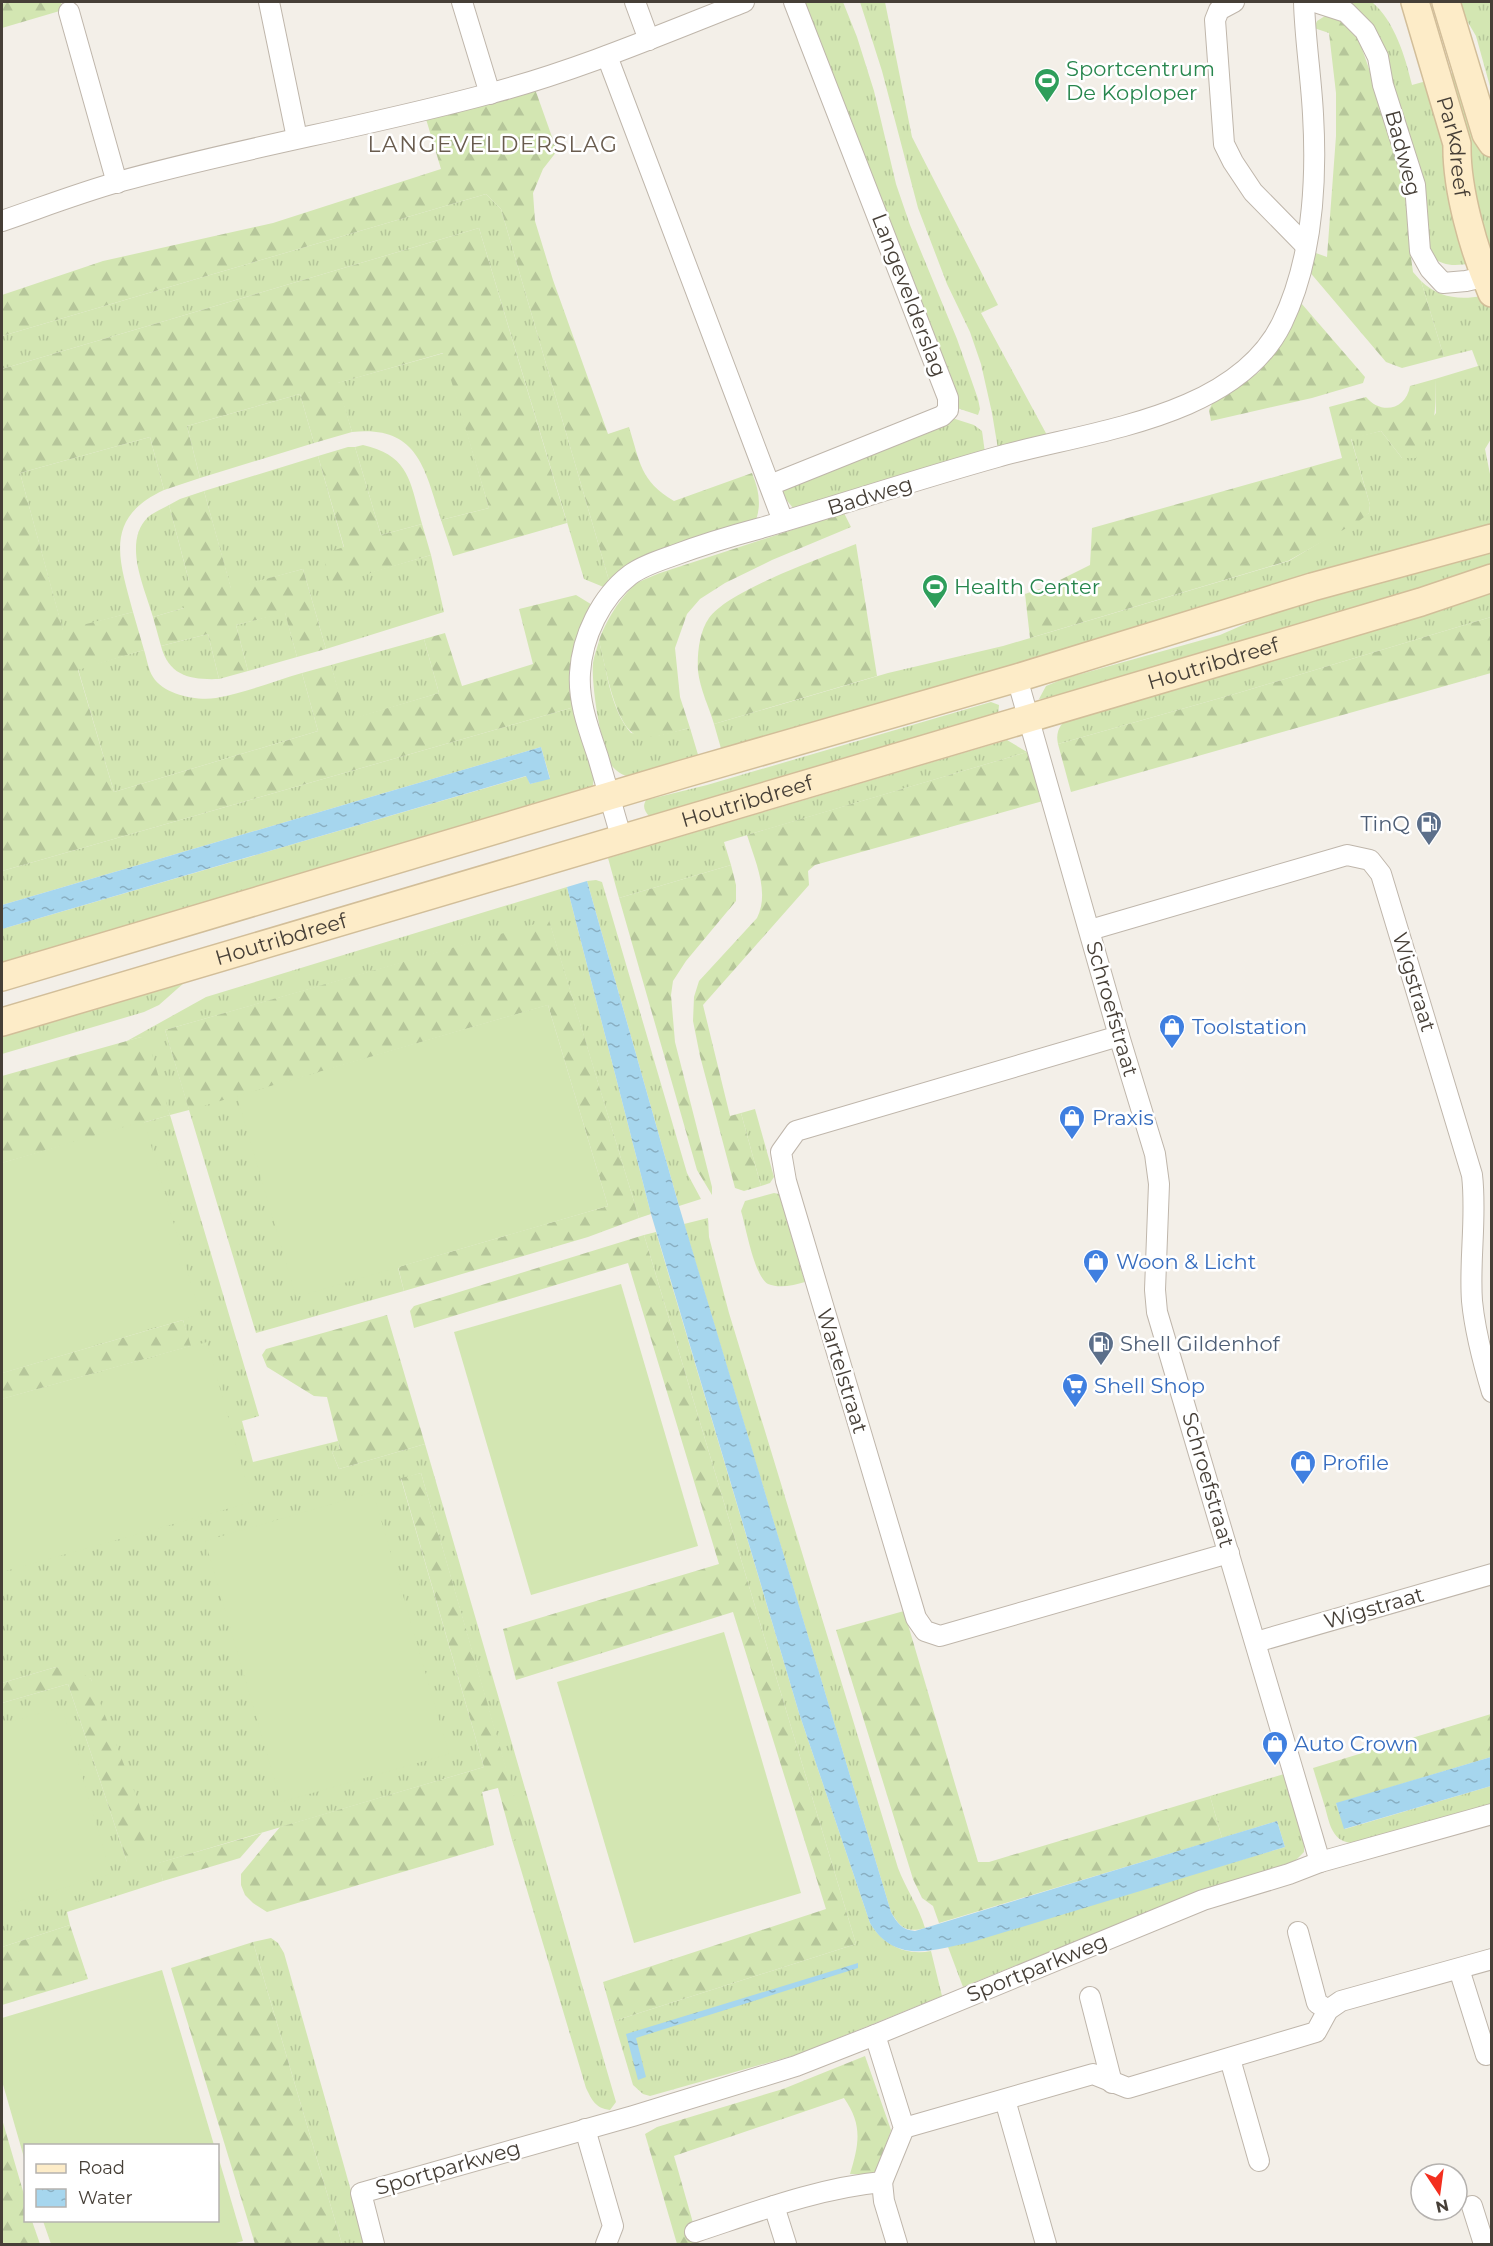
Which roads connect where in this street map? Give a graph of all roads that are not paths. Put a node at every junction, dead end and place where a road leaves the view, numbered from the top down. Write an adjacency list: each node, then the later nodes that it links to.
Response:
1 (270, 2): 15 (street)
2 (462, 2): 14 (street)
3 (635, 2): 12 (street)
4 (744, 2): 12 (street)
5 (795, 2): 21 (street, Langevelderslag)
6 (1234, 2): 19 (street)
7 (1304, 2): 19 (street, Badweg)
8 (1315, 2): 20 (street, Badweg)
9 (1415, 2): 20 (main road, Parkdreef)
10 (1446, 2): 16 (main road, Parkdreef)
11 (69, 12): 17 (street)
12 (649, 39): 13 (street)
13 (607, 56): 14 (street); 21 (street)
14 (490, 94): 15 (street)
15 (297, 138): 17 (street)
16 (1491, 142)
17 (117, 183): 18 (street)
18 (2, 221)
19 (1305, 245): 22 (street, Badweg)
20 (1489, 281)
21 (770, 485): 22 (street)
22 (783, 521): 27 (street, Badweg)
23 (1491, 539): 25 (main road, Houtribdreef)
24 (1491, 578): 26 (main road, Houtribdreef)
25 (1017, 678): 26 (street, Schroefstraat); 27 (main road, Houtribdreef)
26 (1028, 719): 28 (main road, Houtribdreef); 29 (street, Schroefstraat)
27 (610, 796): 28 (street, Badweg); 30 (main road, Houtribdreef)
28 (622, 840): 31 (main road, Houtribdreef)
29 (1090, 930): 32 (street, Schroefstraat); 33 (street, Wigstraat)
30 (2, 977)
31 (2, 1022)
32 (1119, 1036): 34 (street, Schroefstraat); 34 (street, Wartelstraat)
33 (1491, 1392)
34 (1229, 1553): 36 (street, Schroefstraat)
35 (1491, 1574): 36 (street, Wigstraat)
36 (1256, 1642): 38 (street, Schroefstraat)
37 (1491, 1814): 38 (street, Sportparkweg)
38 (1320, 1862): 44 (street, Sportparkweg)
39 (1298, 1932): 43 (street)
40 (1491, 1959): 41 (street)
41 (1459, 1969): 43 (street); 45 (street)
42 (1090, 1996): 47 (street)
43 (1328, 2010): 46 (street)
44 (875, 2035): 49 (street); 50 (street, Sportparkweg)
45 (1486, 2055)
46 (1230, 2059): 47 (street); 51 (street)
47 (1112, 2083): 48 (street)
48 (1005, 2100): 49 (street); 60 (street)
49 (904, 2128): 52 (street)
50 (585, 2129): 56 (street, Sportparkweg); 57 (street)
51 (1258, 2160)
52 (882, 2182): 53 (street); 59 (street)
53 (774, 2206): 55 (street); 58 (street)
54 (1472, 2206): 61 (street)
55 (695, 2232)
56 (374, 2244)
57 (606, 2244)
58 (786, 2244)
59 (897, 2244)
60 (1046, 2244)
61 (1484, 2244)

